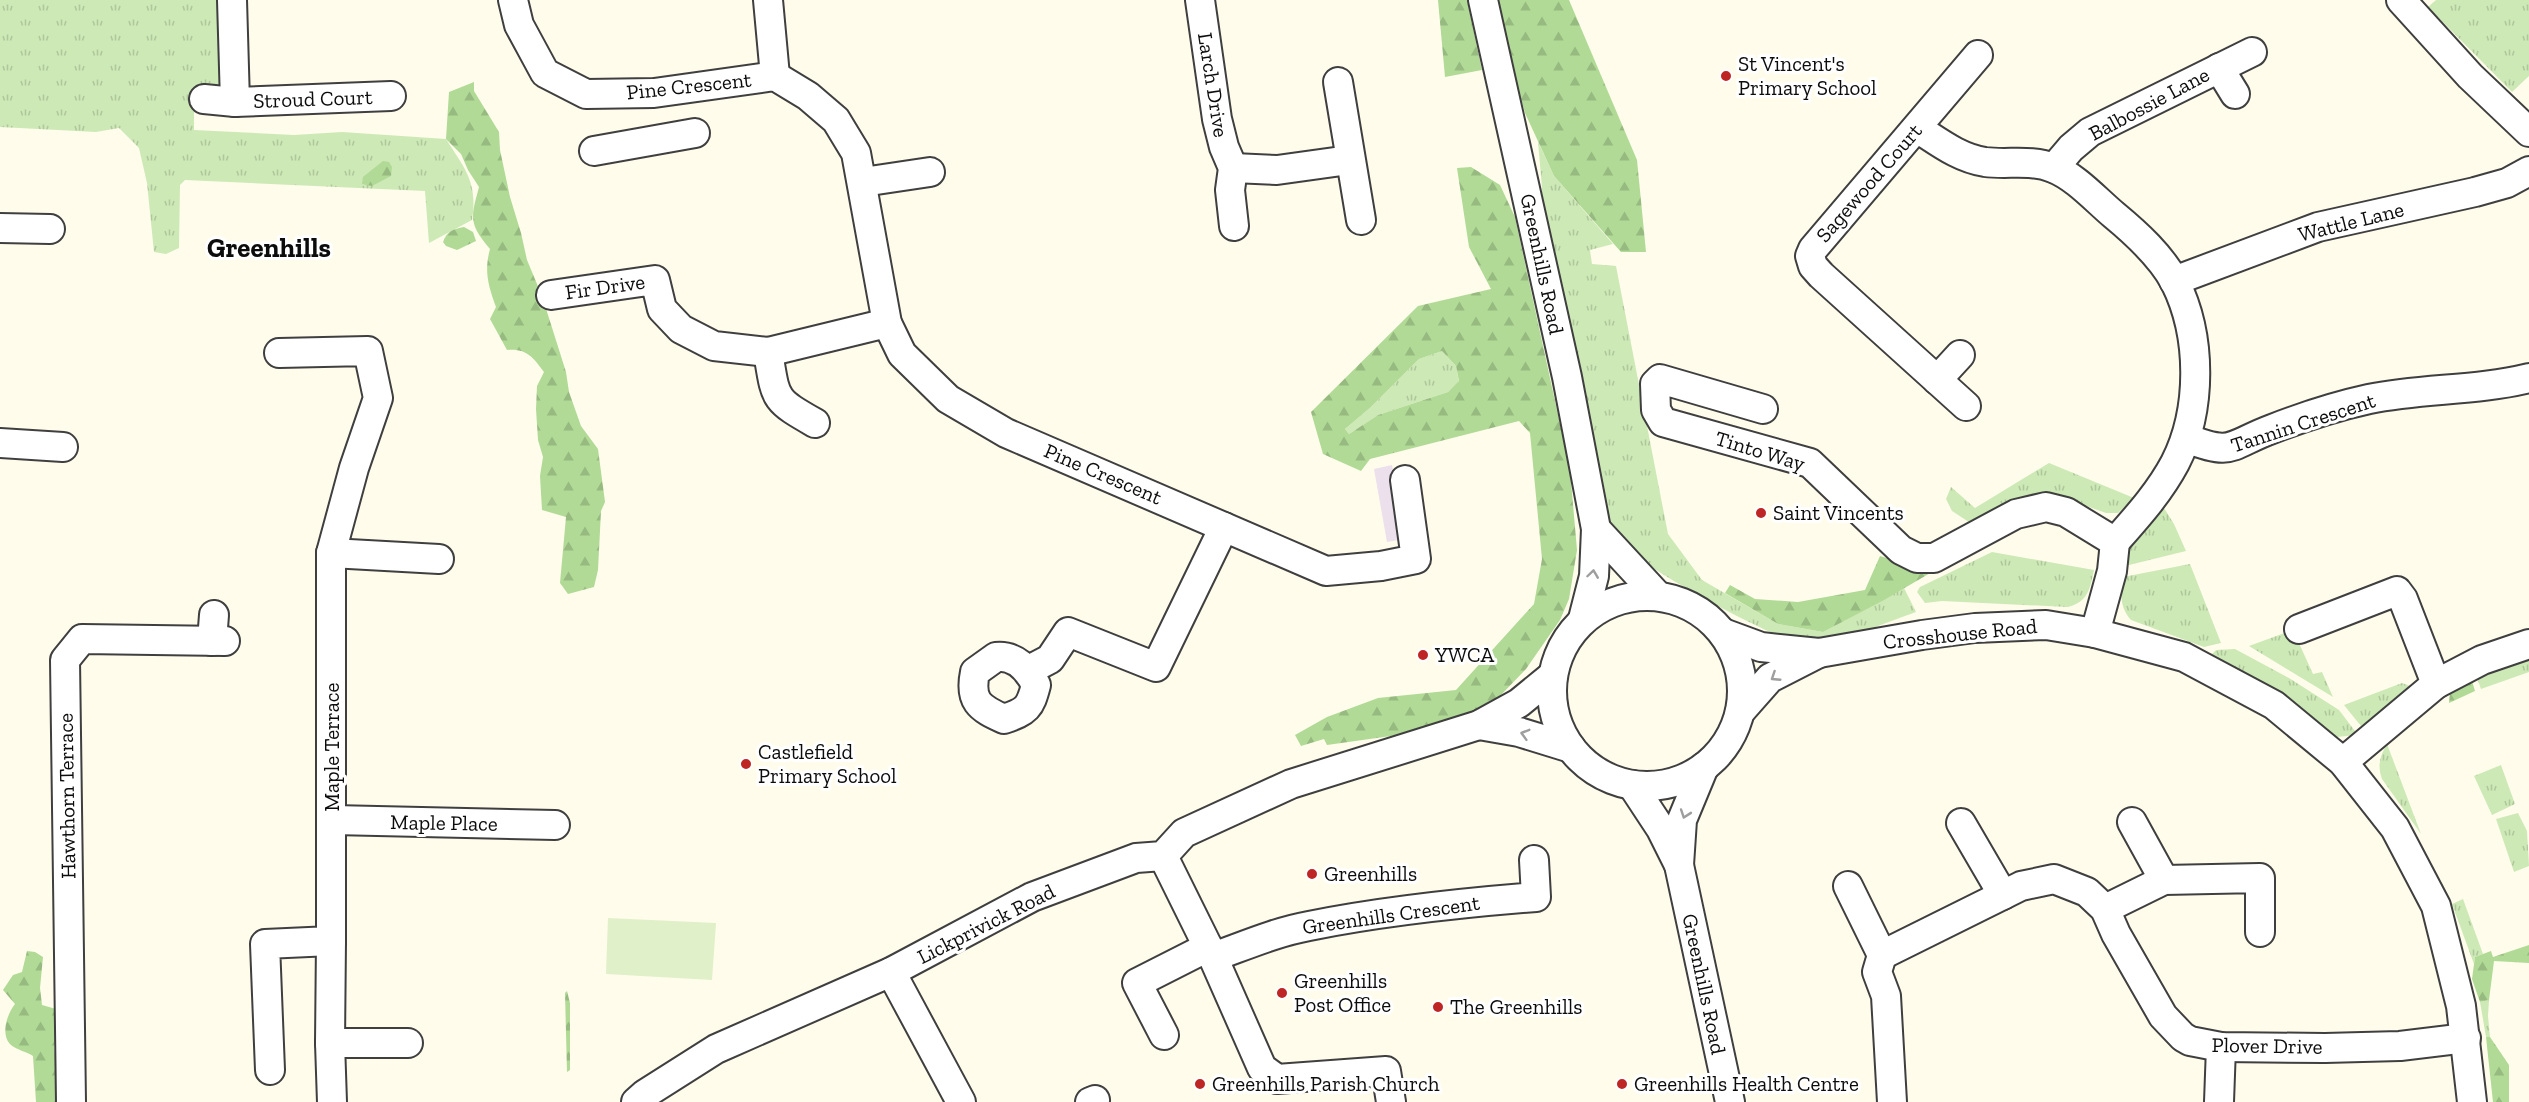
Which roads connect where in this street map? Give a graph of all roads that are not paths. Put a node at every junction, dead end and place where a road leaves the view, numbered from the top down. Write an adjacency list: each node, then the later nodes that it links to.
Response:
1 (232, 0): 16 (street, Stroud Court)
2 (513, 0): 12 (street, Pine Crescent)
3 (768, 0): 10 (street, Pine Crescent)
4 (1200, 0): 23 (street, Larch Drive)
5 (1483, 0): 48 (street, Greenhills Road)
6 (2402, 0): 18 (street)
7 (2252, 52): 9 (street, Balbossie Lane)
8 (1978, 55): 17 (street, Sagewood Court)
9 (2220, 68): 13 (street); 24 (street, Balbossie Lane)
10 (775, 76): 12 (street, Pine Crescent); 27 (street, Pine Crescent)
11 (1338, 82): 22 (street)
12 (654, 93): 20 (street)
13 (2235, 94)
14 (391, 96): 16 (street, Stroud Court)
15 (204, 99): 16 (street, Stroud Court)
16 (235, 102)
17 (1917, 128): 24 (street); 39 (street, Sagewood Court)
18 (2529, 132)
19 (695, 133): 20 (street)
20 (663, 138): 21 (street)
21 (594, 151)
22 (1349, 160): 23 (street); 28 (street)
23 (1233, 168): 29 (street, Larch Drive)
24 (2054, 168): 32 (street)
25 (2529, 171): 32 (street, Wattle Lane)
26 (930, 172): 27 (street)
27 (863, 183): 34 (street, Pine Crescent)
28 (1361, 220)
29 (1234, 225)
30 (0, 228): 31 (street)
31 (50, 229)
32 (2174, 281): 43 (street)
33 (550, 295): 36 (street, Fir Drive)
34 (887, 323): 36 (street, Fir Drive); 47 (street, Pine Crescent)
35 (279, 352): 50 (street, Maple Terrace)
36 (768, 352): 42 (street)
37 (1960, 355): 39 (street)
38 (2529, 378): 43 (street, Tannin Crescent)
39 (1937, 380): 40 (street, Sagewood Court)
40 (1966, 406)
41 (1763, 409): 49 (street, Tinto Way)
42 (815, 423)
43 (2186, 438): 49 (street)
44 (0, 443): 45 (street)
45 (63, 447)
46 (1405, 480): 47 (street, Pine Crescent)
47 (1224, 527): 60 (street)
48 (1596, 529): 52 (street); 53 (street, Greenhills Road, one-way to 48)
49 (2115, 542): 57 (street)
50 (331, 553): 51 (street); 69 (street, Maple Terrace)
51 (439, 559)
52 (1658, 596): 53 (street); 56 (street)
53 (1583, 619): 61 (street)
54 (2299, 629): 62 (street)
55 (217, 632): 91 (street, Hawthorn Terrace)
56 (1723, 633): 59 (street, Crosshouse Road); 63 (street)
57 (2095, 633): 59 (street, Crosshouse Road); 66 (street, Crosshouse Road)
58 (2529, 644): 62 (street)
59 (1819, 653): 63 (street, Crosshouse Road, one-way to 63)
60 (1029, 670)
61 (1552, 676): 64 (street); 65 (street)
62 (2436, 684): 66 (street)
63 (1740, 712): 67 (street)
64 (1479, 725): 65 (street, one-way to 64); 73 (street)
65 (1571, 748): 68 (street)
66 (2343, 762): 86 (street, Crosshouse Road)
67 (1704, 767): 68 (street); 75 (street, Greenhills Road, one-way to 75)
68 (1632, 785): 75 (street, Greenhills Road)
69 (333, 820): 72 (street, Maple Place); 81 (street, Maple Terrace)
70 (1961, 822): 78 (street)
71 (2132, 822): 76 (street)
72 (555, 825)
73 (1164, 856): 82 (street); 84 (street, Lickprivick Road)
74 (1534, 860): 82 (street, Greenhills Crescent)
75 (1679, 865): 96 (street, Greenhills Road)
76 (2164, 880): 79 (street); 80 (street)
77 (1848, 886): 83 (street)
78 (2003, 895): 79 (street, Plover Drive); 83 (street, Plover Drive)
79 (2105, 909): 89 (street, Plover Drive)
80 (2260, 932)
81 (331, 941): 87 (street, Maple Terrace); 90 (street)
82 (1210, 952): 85 (street, Greenhills Crescent); 95 (street)
83 (1882, 955): 97 (street)
84 (891, 972): 93 (street, Lickprivick Road); 94 (street)
85 (1164, 1035)
86 (2466, 1038): 89 (street, Plover Drive); 99 (street, Crosshouse Road)
87 (330, 1043): 88 (street); 92 (street, Maple Terrace)
88 (408, 1043)
89 (2221, 1047): 98 (street)
90 (270, 1070)
91 (71, 1102)
92 (332, 1102)
93 (636, 1102)
94 (961, 1102)
95 (1391, 1102)
96 (1730, 1102)
97 (1892, 1102)
98 (2219, 1102)
99 (2472, 1102)

